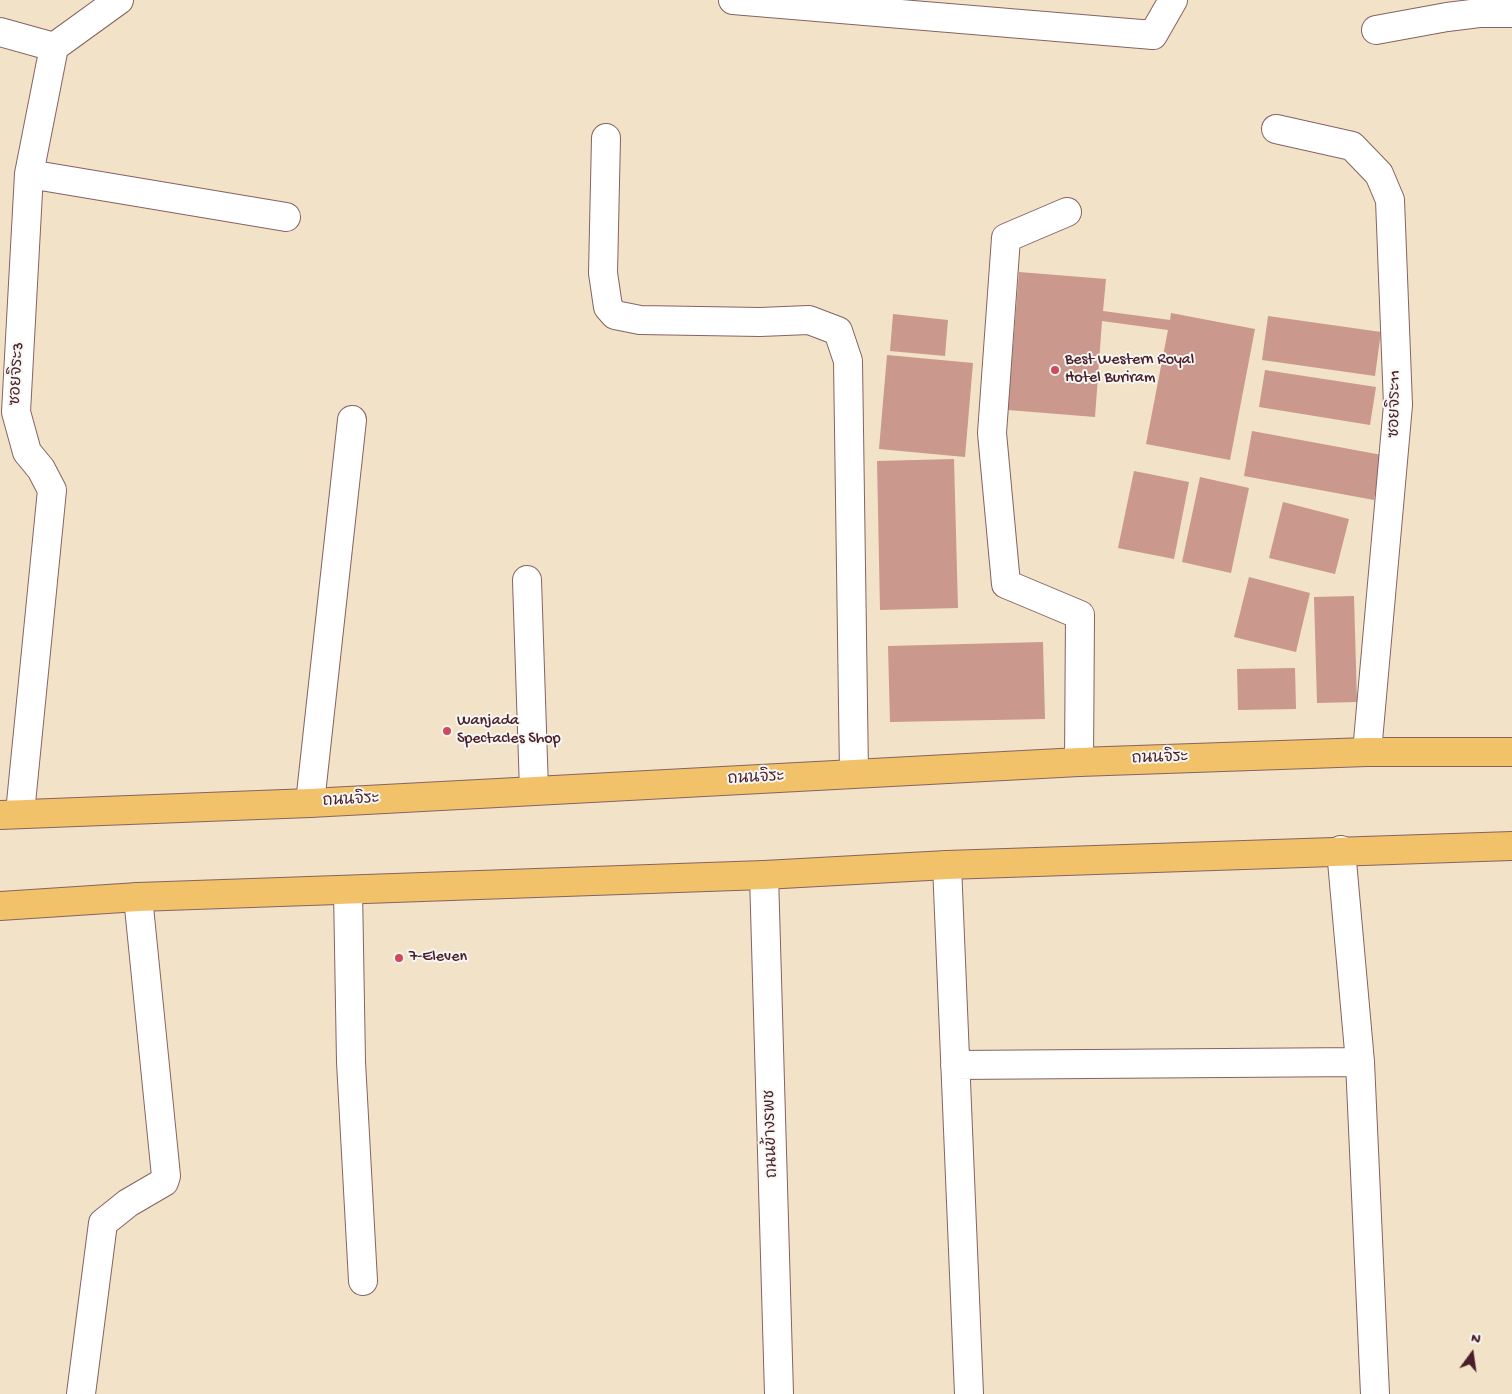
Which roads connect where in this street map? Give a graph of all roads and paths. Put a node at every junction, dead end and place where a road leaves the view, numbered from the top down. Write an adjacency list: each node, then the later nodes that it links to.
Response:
1 (119, 0): 7 (street)
2 (733, 0): 3 (street)
3 (1173, 0)
4 (1512, 13): 5 (street)
5 (1376, 30)
6 (0, 32): 7 (street)
7 (54, 47): 10 (street, ซอยจิระ3)
8 (1276, 130): 15 (street, ซอยจิระ11)
9 (606, 138): 18 (street)
10 (29, 174): 12 (street); 21 (street, ซอยจิระ3)
11 (1067, 212): 17 (street)
12 (286, 217)
13 (352, 420): 20 (street)
14 (527, 580): 19 (street)
15 (1367, 752): 16 (main road, ถนนจิระ); 17 (main road, ถนนจิระ)
16 (1512, 752)
17 (1079, 762): 18 (main road, ถนนจิระ)
18 (854, 773): 19 (main road, ถนนจิระ)
19 (534, 790): 20 (main road, ถนนจิระ)
20 (310, 803): 21 (main road, ถนนจิระ)
21 (10, 814)
22 (1512, 846): 23 (main road)
23 (1340, 850): 24 (main road); 29 (street)
24 (947, 865): 25 (main road); 30 (street)
25 (764, 875): 26 (main road); 33 (street, ถนนข้างรพช)
26 (348, 890): 27 (main road); 31 (street)
27 (138, 897): 28 (main road); 32 (street)
28 (0, 906)
29 (1360, 1062): 30 (street); 35 (street)
30 (955, 1065): 34 (street)
31 (363, 1281)
32 (81, 1394)
33 (779, 1394)
34 (968, 1394)
35 (1375, 1394)

